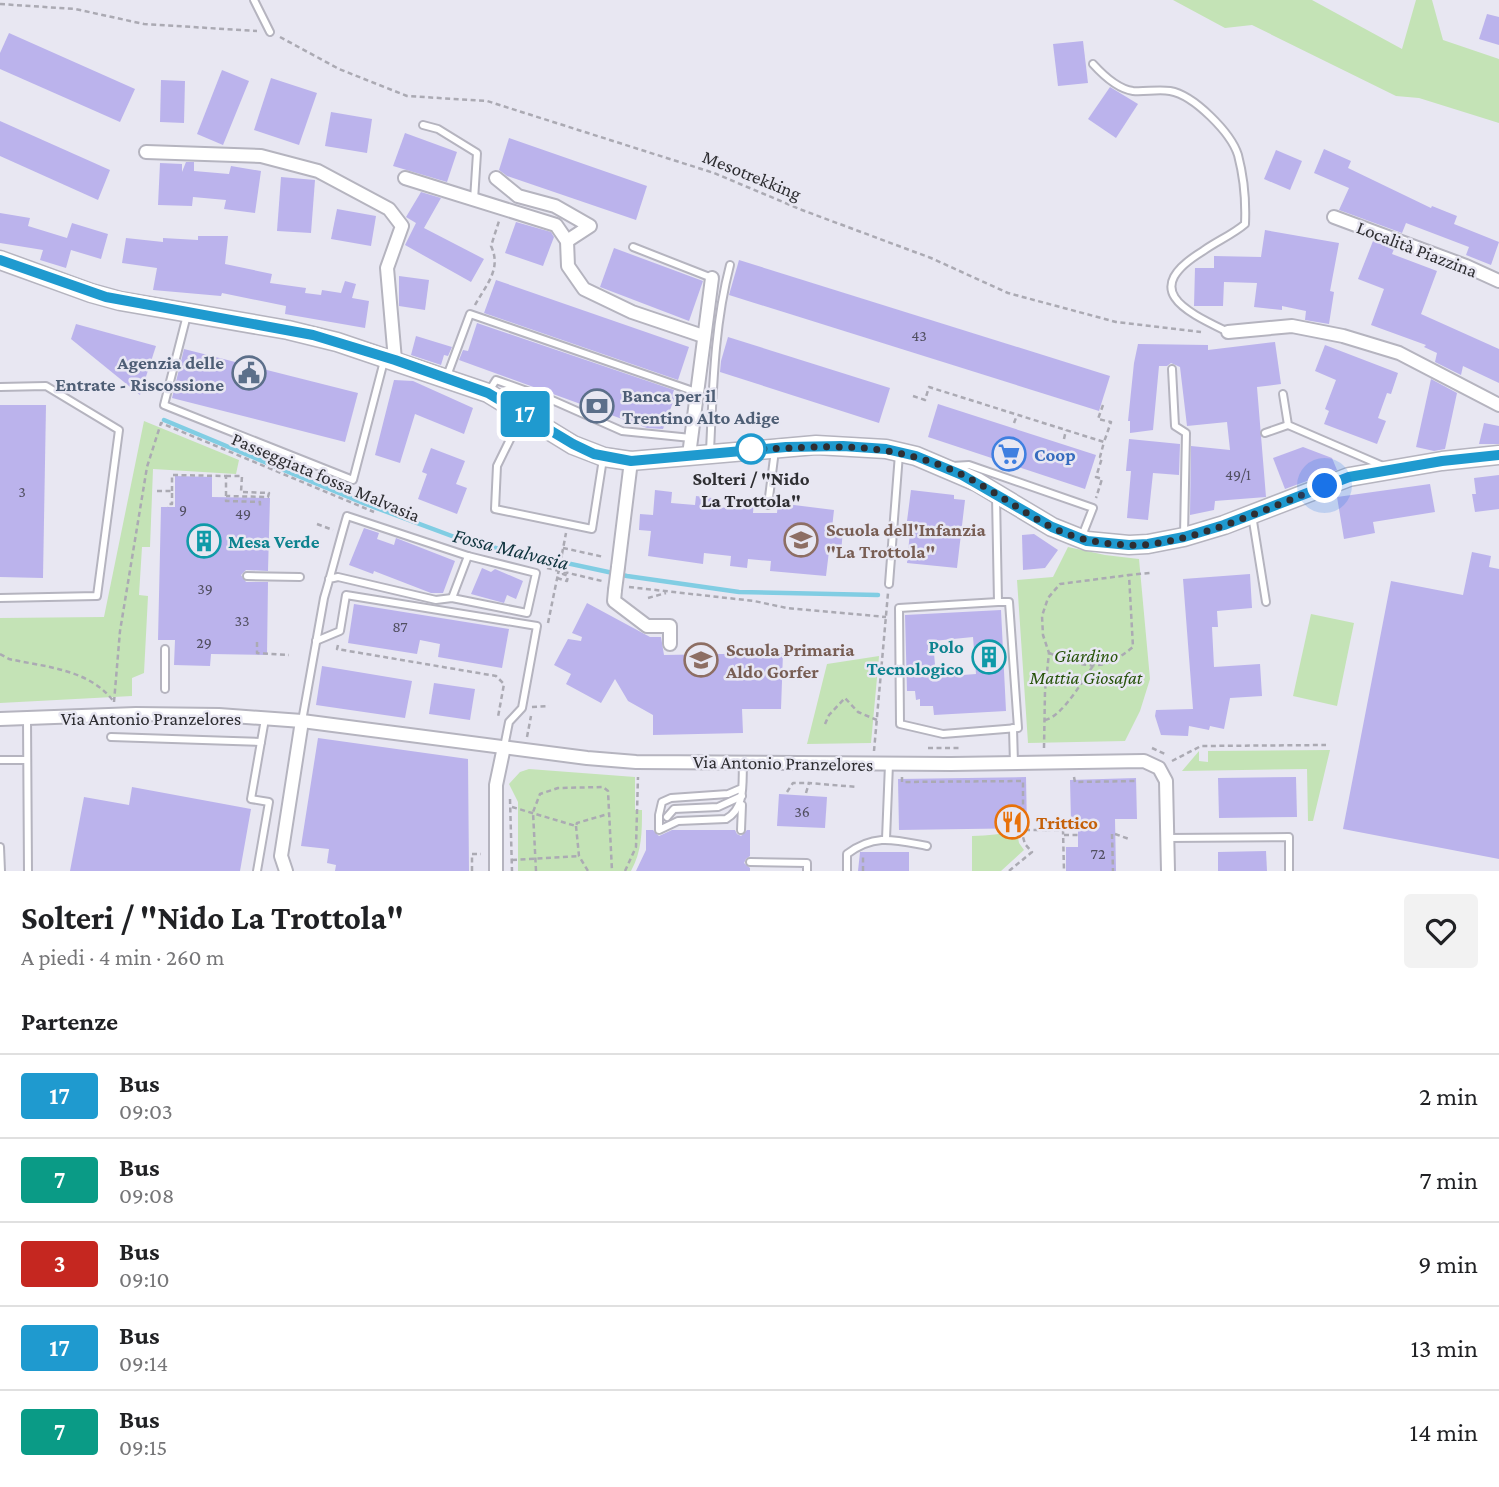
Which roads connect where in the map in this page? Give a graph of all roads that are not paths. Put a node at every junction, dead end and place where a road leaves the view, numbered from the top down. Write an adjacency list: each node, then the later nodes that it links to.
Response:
1 (254, 0): 2 (lane)
2 (270, 32)
3 (1093, 64): 17 (lane)
4 (423, 125): 8 (lane)
5 (146, 152): 19 (street)
6 (405, 178): 8 (street)
7 (496, 178): 10 (street)
8 (474, 200): 10 (street)
9 (1334, 217): 15 (street, Località Piazzina)
10 (567, 241): 18 (street)
11 (633, 247): 14 (lane)
12 (0, 260): 16 (street)
13 (730, 265): 32 (lane)
14 (712, 278): 18 (street)
15 (1499, 281)
16 (188, 313): 19 (street); 19 (lane)
17 (1228, 332): 26 (street)
18 (703, 336): 23 (street)
19 (390, 358): 21 (street)
20 (1172, 369): 42 (lane)
21 (447, 377): 23 (lane); 24 (street)
22 (0, 387): 49 (lane)
23 (696, 392): 30 (street)
24 (488, 393): 27 (street); 30 (lane)
25 (1283, 394): 28 (lane)
26 (1499, 405)
27 (523, 413): 34 (street); 34 (lane)
28 (1288, 425): 29 (lane); 38 (lane)
29 (1265, 433)
30 (690, 446): 32 (street); 36 (street)
31 (899, 452): 32 (street); 37 (street); 48 (lane)
32 (710, 453)
33 (1499, 455): 38 (street)
34 (604, 457): 36 (street)
35 (774, 458): 40 (lane)
36 (631, 461): 54 (street, bridge)
37 (945, 467): 39 (street); 43 (lane)
38 (1391, 470): 41 (street)
39 (996, 493): 43 (street); 51 (lane)
40 (768, 505)
41 (1252, 513): 42 (street); 52 (lane)
42 (1184, 537): 43 (street)
43 (1081, 538)
44 (468, 556): 47 (lane); 50 (lane); 50 (lane)
45 (247, 576): 46 (lane)
46 (300, 576)
47 (329, 579): 50 (lane); 53 (lane)
48 (889, 584)
49 (0, 598)
50 (452, 598)
51 (998, 602): 61 (lane); 61 (lane)
52 (1266, 602)
53 (316, 641): 60 (lane); 64 (lane)
54 (670, 644)
55 (165, 649): 56 (lane)
56 (164, 689)
57 (0, 719): 58 (street, Via Antonio Pranzelores)
58 (27, 719): 59 (street, Via Antonio Pranzelores); 66 (lane)
59 (265, 719): 60 (street, Via Antonio Pranzelores); 63 (lane)
60 (302, 721): 64 (street, Via Antonio Pranzelores); 81 (street)
61 (1013, 729): 69 (lane)
62 (111, 737): 63 (lane)
63 (261, 742): 80 (lane)
64 (503, 747): 67 (street, Via Antonio Pranzelores); 82 (street)
65 (0, 760): 66 (lane)
66 (27, 760): 79 (lane)
67 (743, 763): 68 (street, Via Antonio Pranzelores); 70 (lane)
68 (889, 764): 69 (street, Via Antonio Pranzelores); 74 (lane)
69 (1014, 764): 73 (street, Via Antonio Pranzelores)
70 (742, 792): 70 (lane); 71 (lane); 72 (lane)
71 (667, 817)
72 (741, 830)
73 (1167, 838): 85 (street, Via Antonio Pranzelores); 86 (lane)
74 (886, 839): 75 (lane); 84 (lane)
75 (927, 846)
76 (0, 847): 78 (lane)
77 (750, 862): 83 (lane)
78 (1, 871)
79 (28, 871)
80 (257, 871)
81 (286, 871)
82 (496, 871)
83 (807, 871)
84 (847, 871)
85 (1168, 871)
86 (1289, 871)

